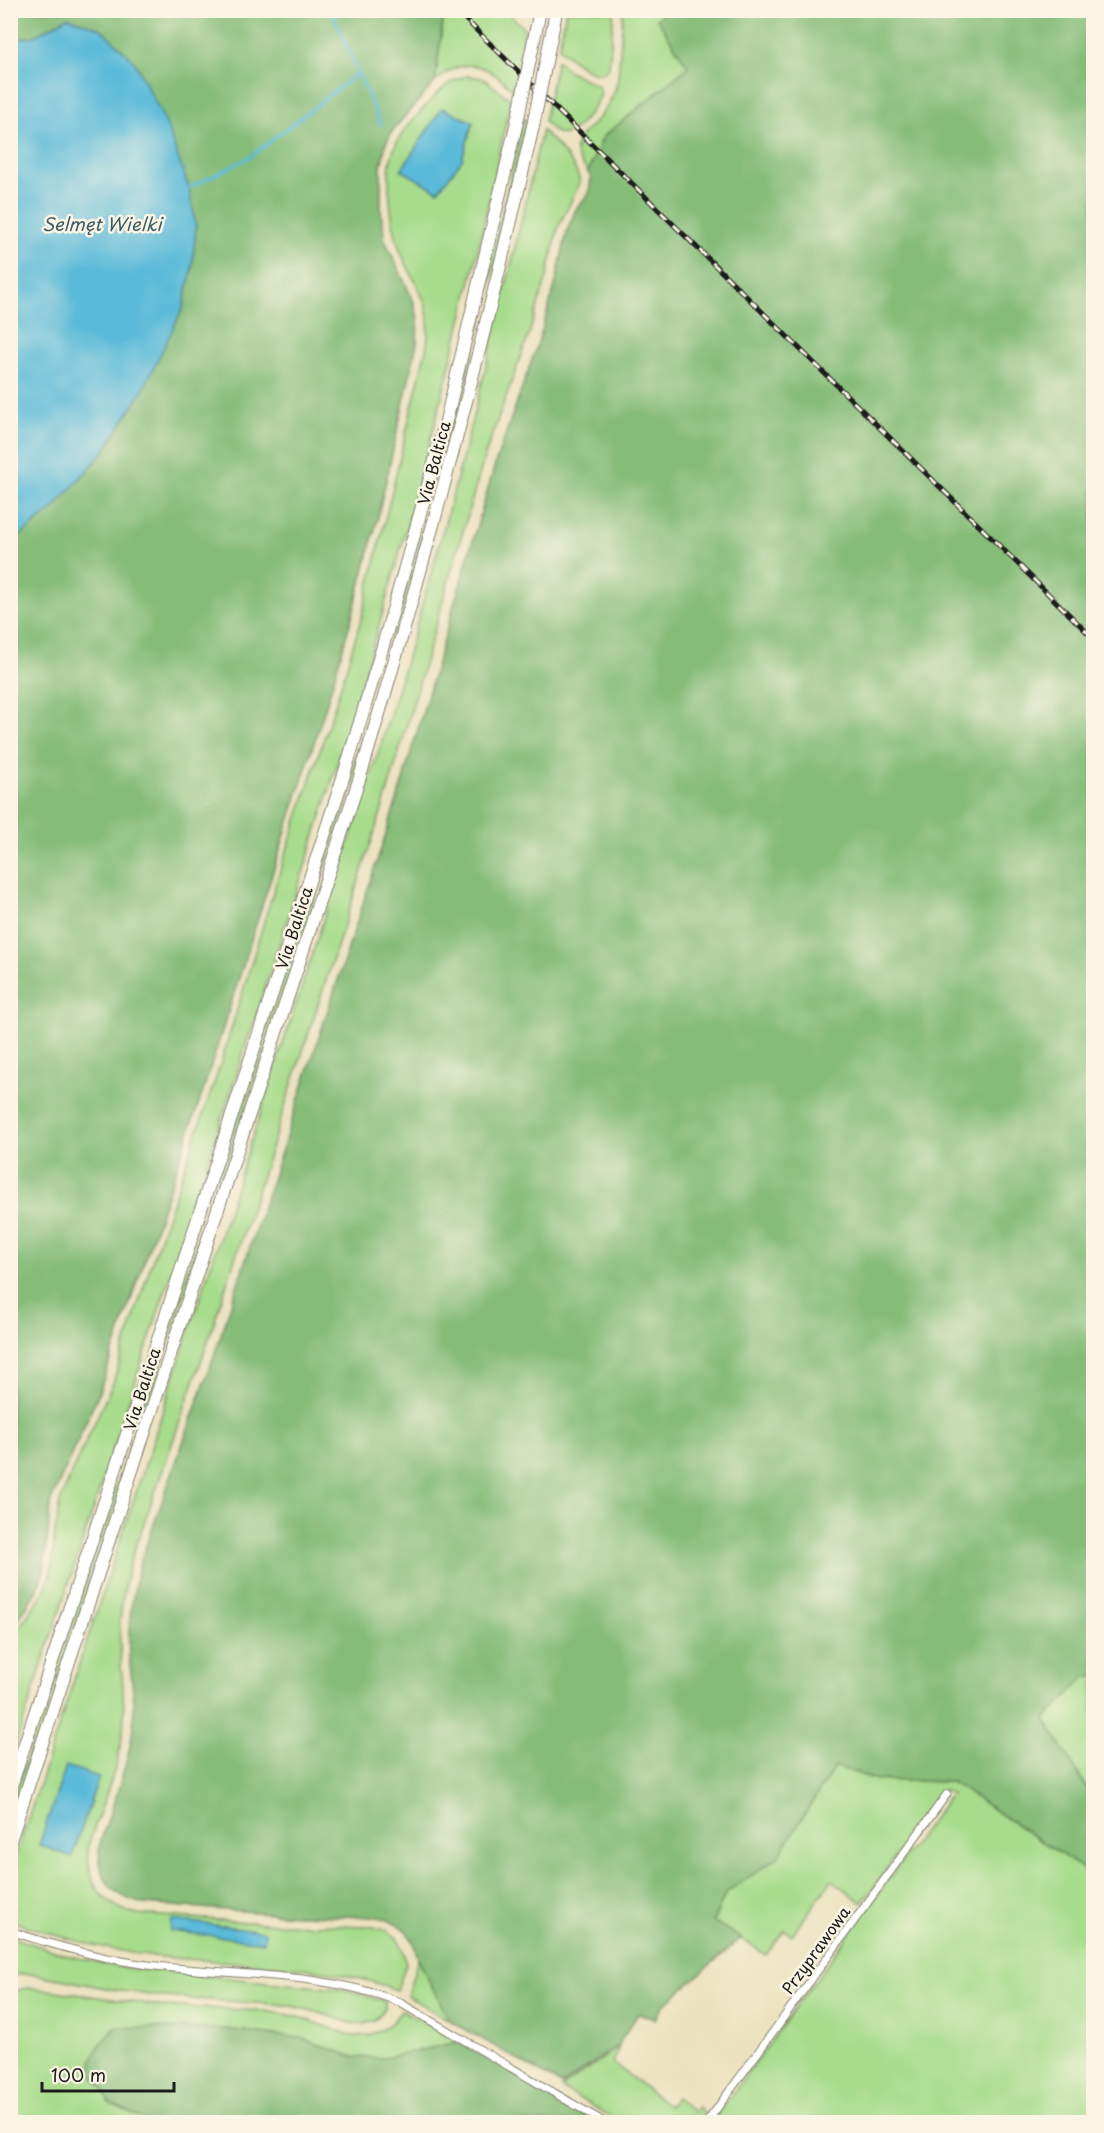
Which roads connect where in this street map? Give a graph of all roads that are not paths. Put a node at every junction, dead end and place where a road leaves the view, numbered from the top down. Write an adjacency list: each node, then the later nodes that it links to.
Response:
1 (540, 10): 3 (highway, Via Baltica, bridge)
2 (555, 16): 5 (highway, Via Baltica, bridge)
3 (10, 1789)
4 (947, 1794): 8 (street, Przyprawowa)
5 (10, 1840)
6 (10, 1931): 7 (street)
7 (604, 2122)
8 (707, 2122)

